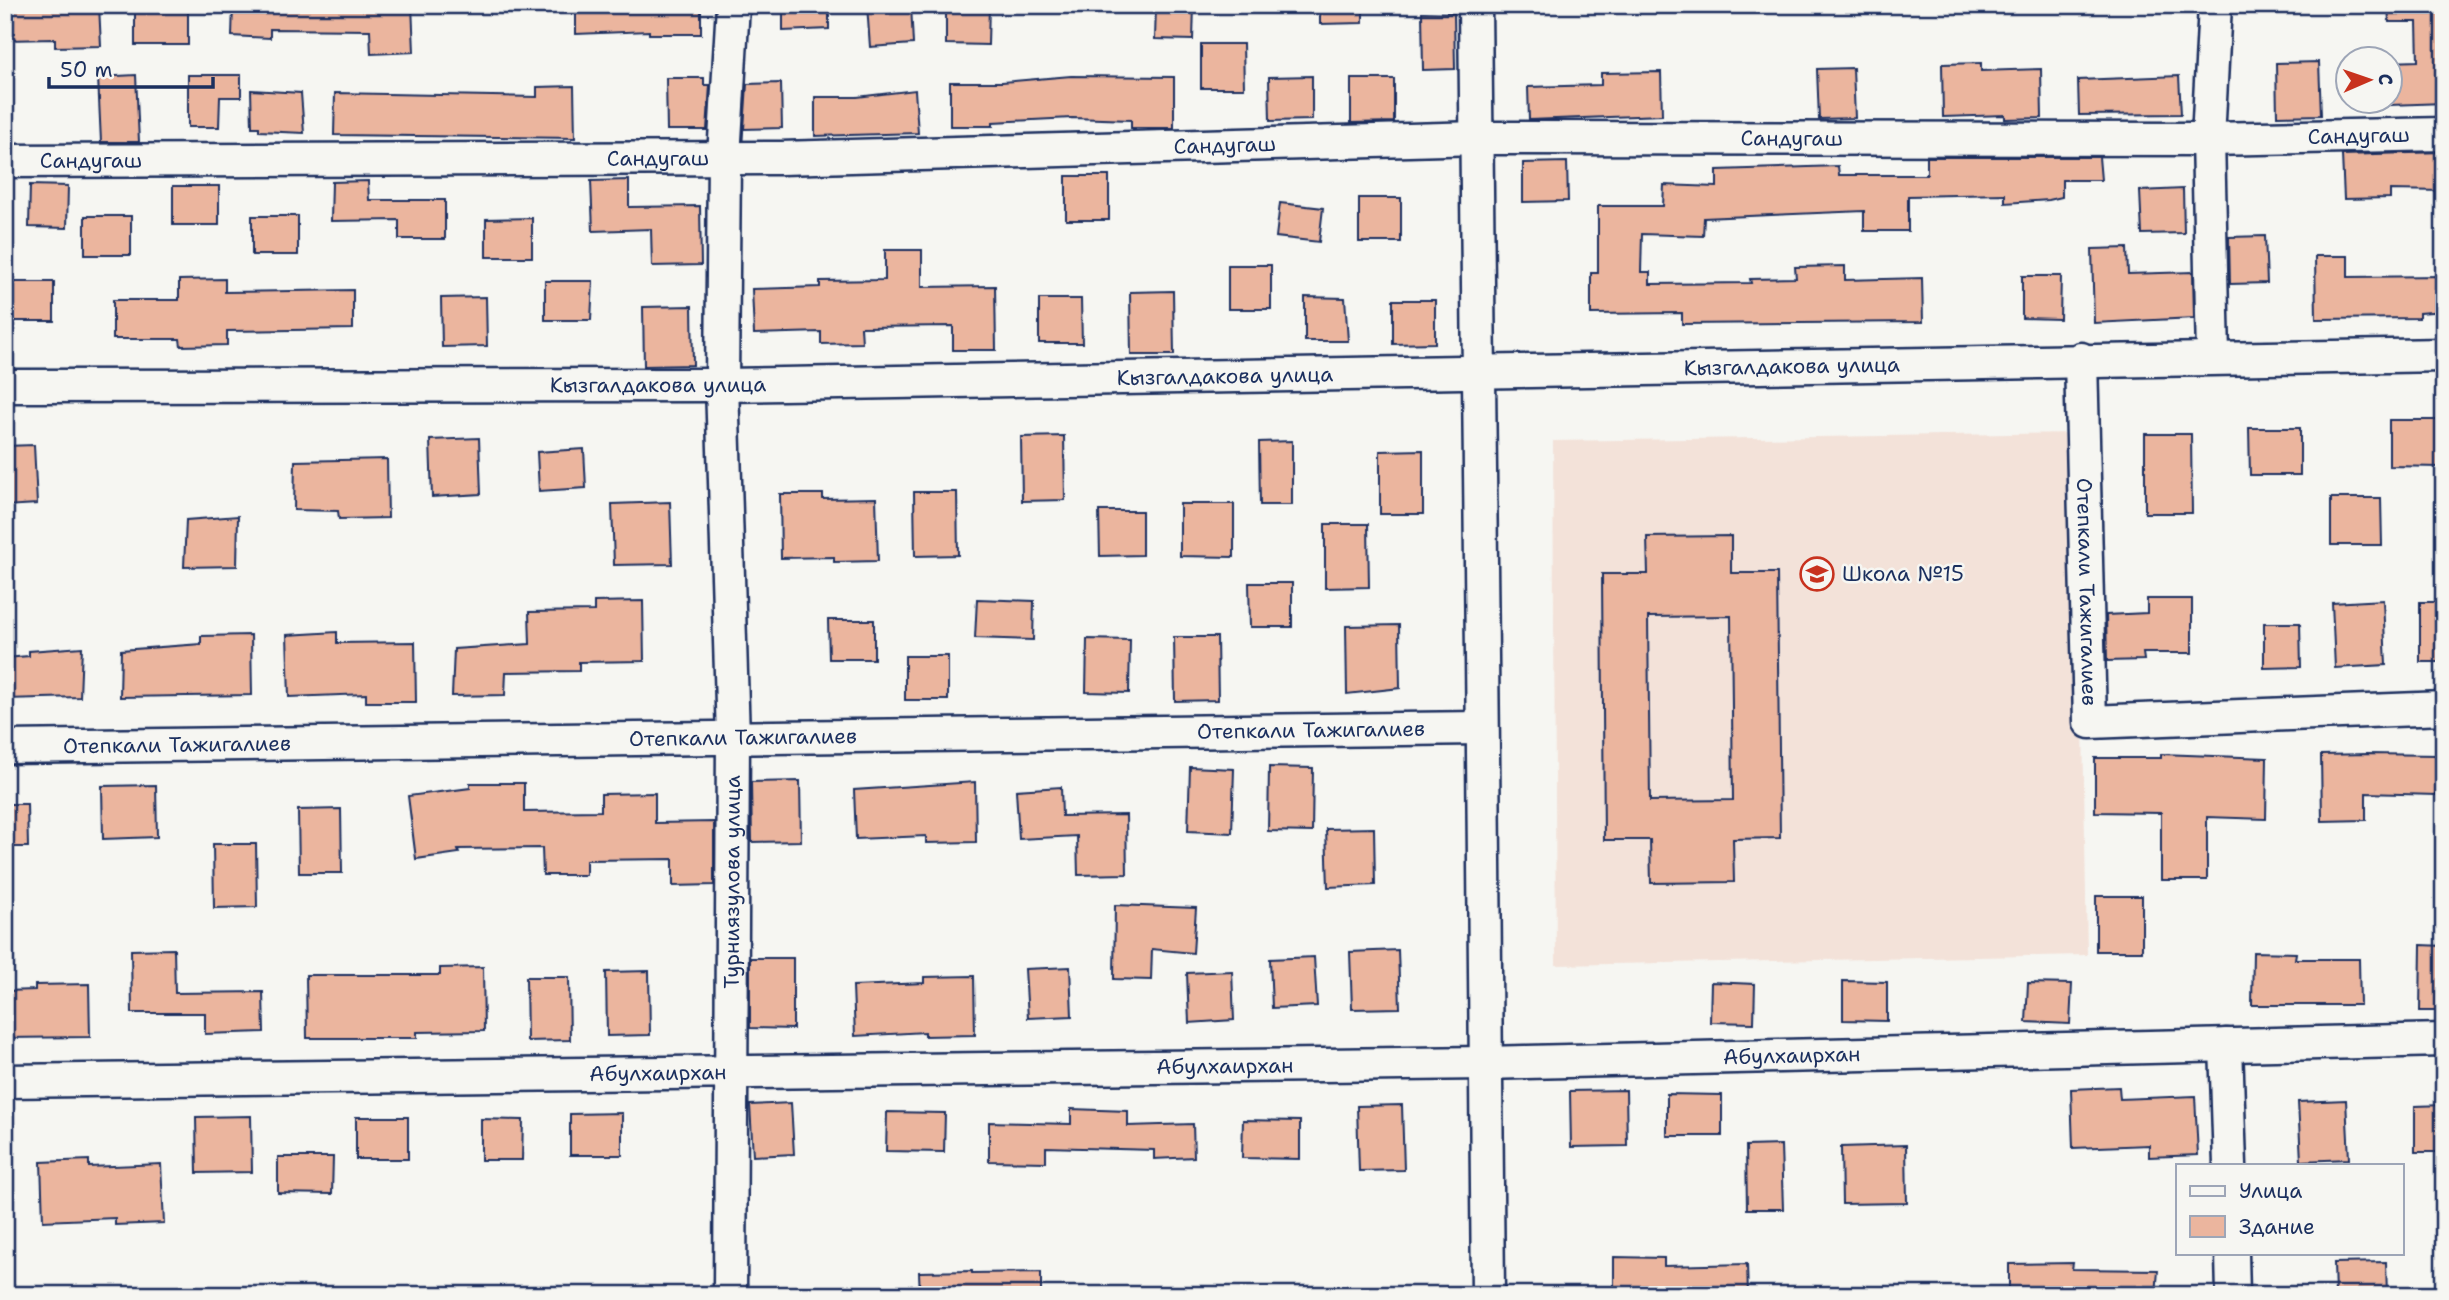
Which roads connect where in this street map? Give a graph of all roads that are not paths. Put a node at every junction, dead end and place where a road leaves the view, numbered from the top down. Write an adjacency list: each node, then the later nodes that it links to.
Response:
1 (733, 5): 7 (street, Турниязулова улица)
2 (1475, 5): 5 (street)
3 (2215, 5): 6 (street)
4 (2444, 134): 6 (street, Сандугаш)
5 (1478, 138): 6 (street, Сандугаш); 7 (street, Сандугаш); 12 (street)
6 (2208, 139): 10 (street)
7 (724, 157): 8 (street, Сандугаш); 13 (street, Турниязулова улица)
8 (5, 161)
9 (2444, 355): 10 (street, Кызгалдакова улица)
10 (2213, 356): 11 (street, Кызгалдакова улица)
11 (2081, 359): 12 (street, Кызгалдакова улица); 15 (street, Отепкали Тажигалиев)
12 (1482, 370): 13 (street, Кызгалдакова улица); 16 (street)
13 (722, 385): 14 (street, Кызгалдакова улица); 17 (street, Турниязулова улица)
14 (5, 386)
15 (2444, 708)
16 (1481, 728): 17 (street, Отепкали Тажигалиев); 21 (street)
17 (733, 737): 18 (street, Отепкали Тажигалиев); 22 (street, Турниязулова улица)
18 (5, 747)
19 (2444, 1040): 20 (street, Абулхаирхан)
20 (2226, 1045): 21 (street, Абулхаирхан); 24 (street)
21 (1485, 1063): 22 (street, Абулхаирхан); 27 (street)
22 (731, 1072): 23 (street, Абулхаирхан); 26 (street, Турниязулова улица)
23 (5, 1080)
24 (2230, 1164)
25 (2232, 1254): 28 (street)
26 (730, 1295)
27 (1488, 1295)
28 (2233, 1295)

